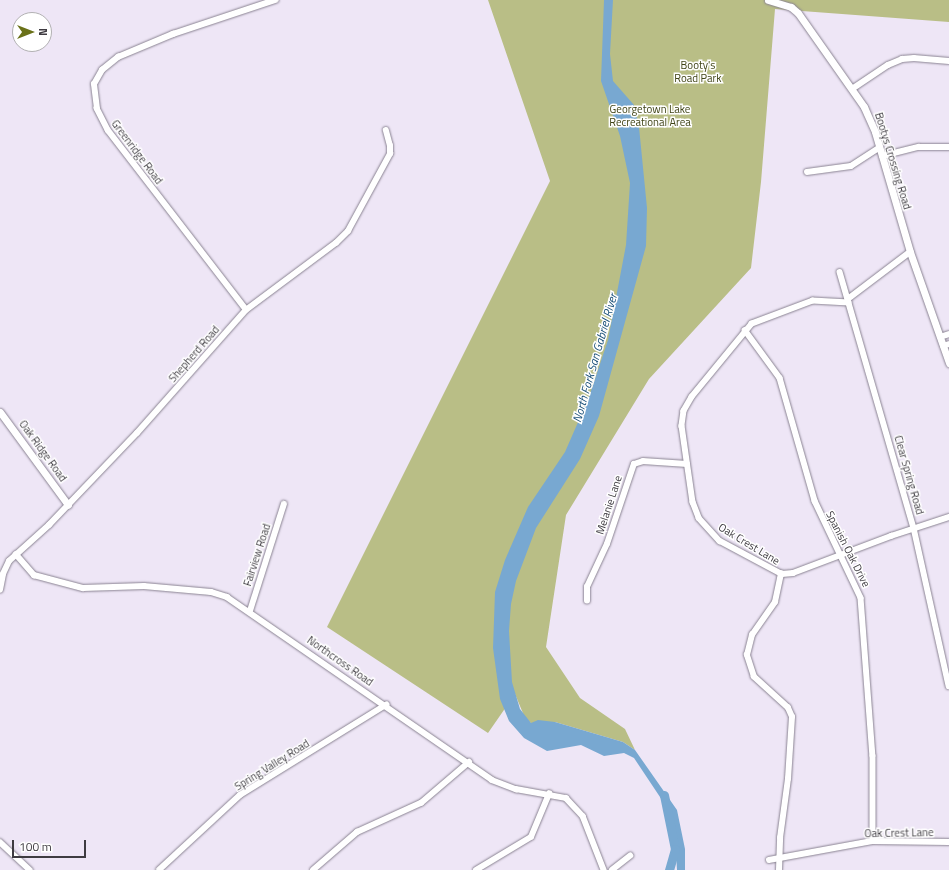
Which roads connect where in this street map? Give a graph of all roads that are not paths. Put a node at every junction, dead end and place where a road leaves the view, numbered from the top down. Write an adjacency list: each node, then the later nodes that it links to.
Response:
1 (275, 0): 13 (street, Greenridge Road)
2 (768, 0): 4 (street, Bootys Crossing Road)
3 (949, 61): 4 (street)
4 (852, 89): 7 (street, Bootys Crossing Road)
5 (386, 131): 13 (street, Shepherd Road)
6 (949, 147): 8 (street)
7 (879, 148): 8 (street, Bootys Crossing Road); 9 (street)
8 (882, 156): 10 (street, Bootys Crossing Road)
9 (807, 172)
10 (910, 252): 12 (street); 16 (street, Bootys Crossing Road)
11 (840, 272): 12 (street, Clear Spring Road)
12 (849, 301): 14 (street, Oak Crest Lane); 24 (street, Clear Spring Road)
13 (246, 310): 22 (street, Shepherd Road)
14 (745, 330): 20 (street, Oak Crest Lane); 26 (street, Spanish Oak Drive)
15 (949, 334): 16 (street)
16 (940, 337): 17 (street, Bootys Crossing Road)
17 (946, 345): 18 (street, Bootys Crossing Road)
18 (949, 363)
19 (0, 412): 22 (street, Oak Ridge Road)
20 (687, 464): 27 (street, Oak Crest Lane); 29 (street, Melanie Lane)
21 (284, 504): 30 (street, Fairview Road)
22 (68, 505): 25 (street, Shepherd Road)
23 (949, 518): 24 (street)
24 (914, 528): 26 (street); 31 (street, Clear Spring Road)
25 (16, 554): 28 (street, Shepherd Road); 30 (street, Northcross Road)
26 (840, 555): 27 (street); 35 (street, Spanish Oak Drive)
27 (781, 574): 39 (street, Oak Crest Lane)
28 (0, 590)
29 (587, 601)
30 (250, 611): 32 (street, Northcross Road)
31 (949, 686)
32 (386, 705): 33 (street, Northcross Road); 42 (street, Spring Valley Road)
33 (470, 762): 34 (street, Northcross Road); 43 (street)
34 (549, 794): 44 (street); 45 (street, Northcross Road)
35 (873, 841): 37 (street, Oak Crest Lane); 39 (street, Oak Crest Lane)
36 (0, 842): 41 (street)
37 (949, 842)
38 (630, 856): 46 (street)
39 (779, 859): 40 (street, Oak Crest Lane); 47 (street)
40 (769, 860)
41 (30, 870)
42 (159, 870)
43 (313, 870)
44 (476, 870)
45 (604, 870)
46 (612, 870)
47 (779, 870)

